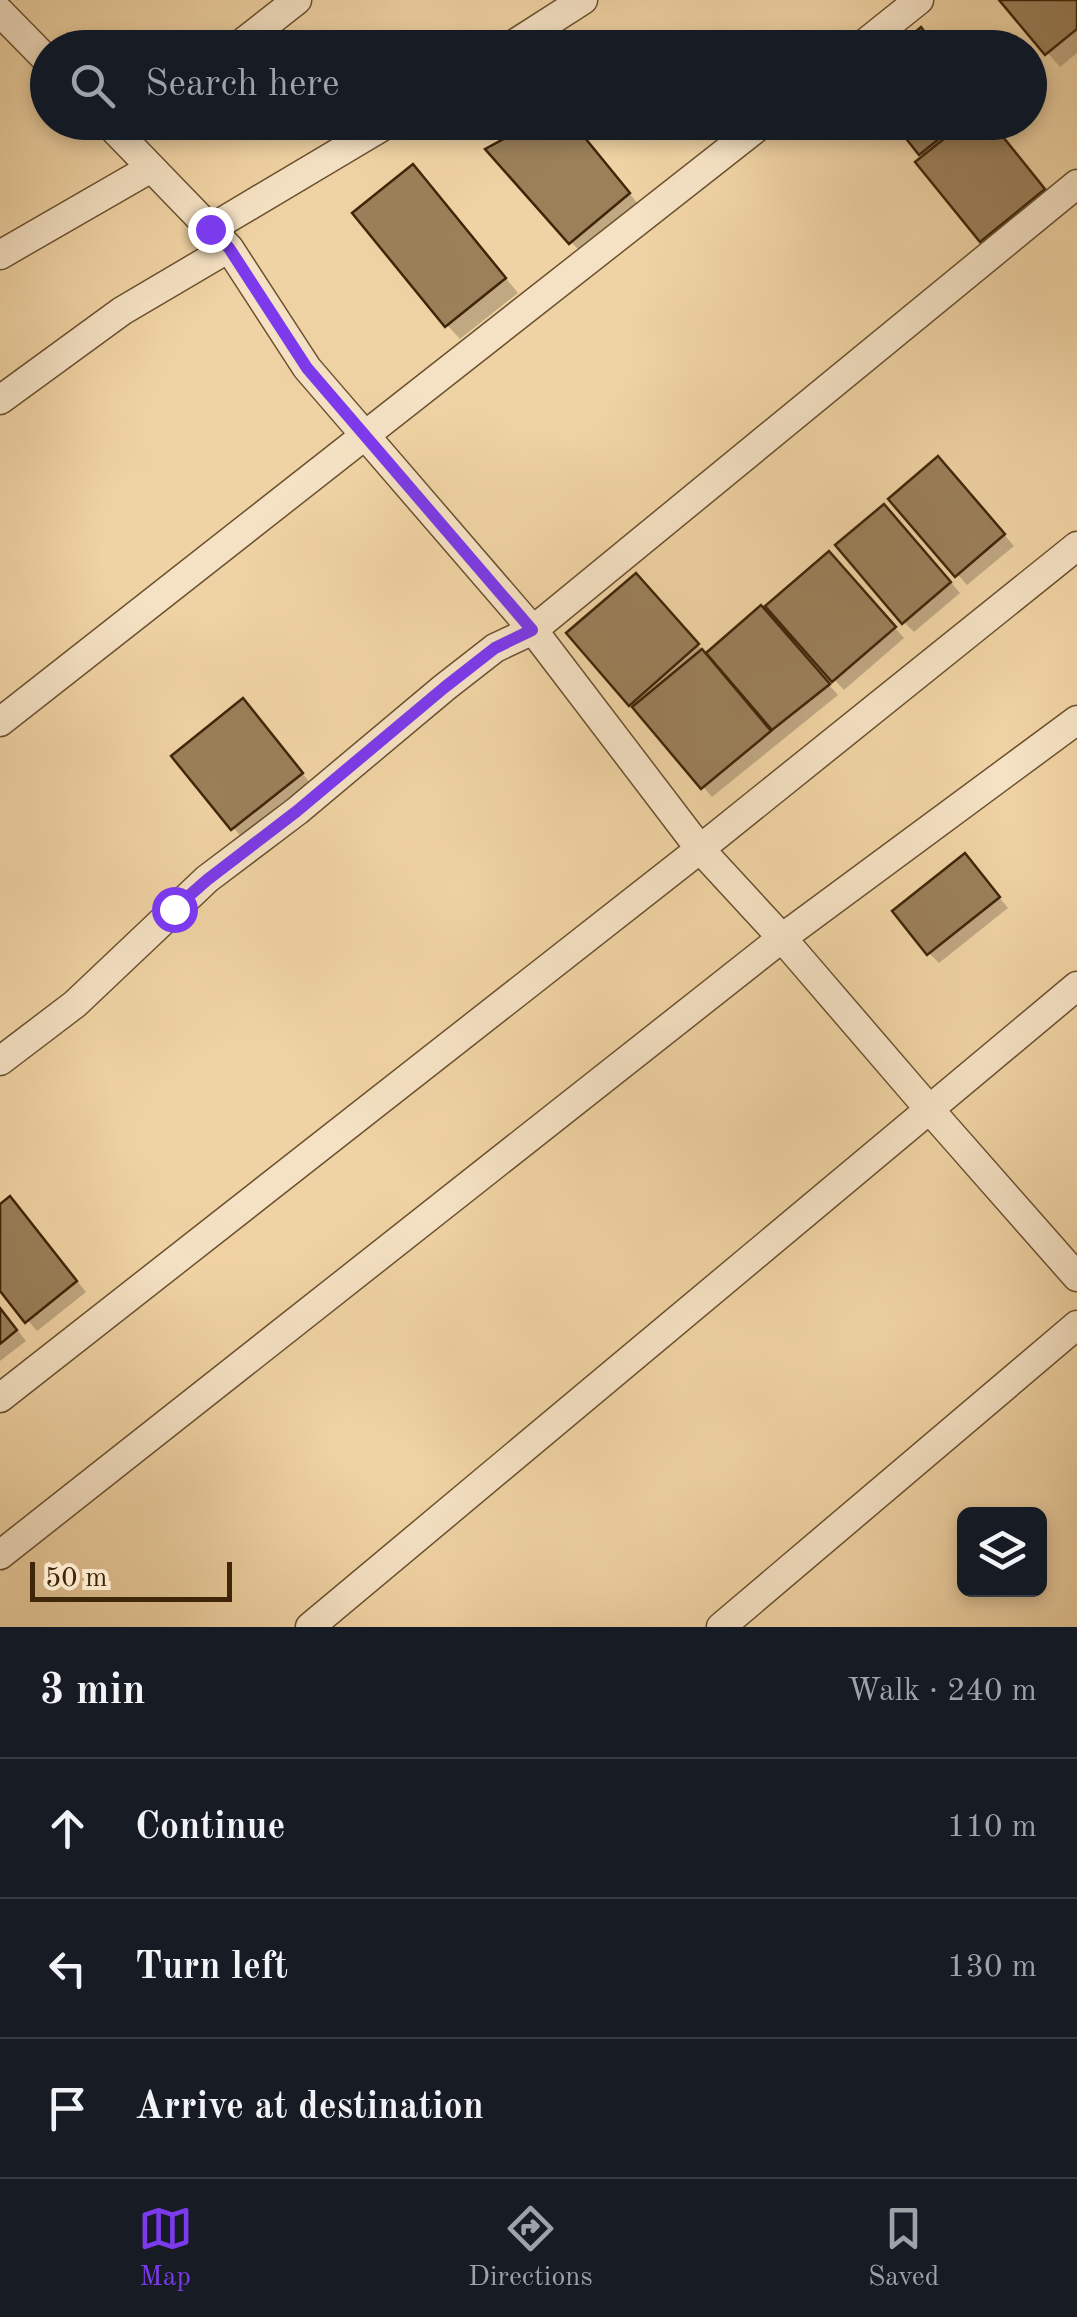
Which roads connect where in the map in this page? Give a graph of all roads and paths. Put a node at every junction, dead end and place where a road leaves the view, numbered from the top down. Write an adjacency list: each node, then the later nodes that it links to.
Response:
1 (297, 0): 5 (street)
2 (583, 0): 6 (street)
3 (919, 0): 7 (street)
4 (0, 12): 8 (street)
5 (259, 30)
6 (536, 30)
7 (882, 30)
8 (30, 43)
9 (131, 140): 12 (street)
10 (364, 140): 14 (street)
11 (741, 140): 17 (street)
12 (150, 168): 14 (street); 15 (street)
13 (1077, 184): 19 (street)
14 (220, 239): 16 (street); 17 (street)
15 (0, 255)
16 (0, 400)
17 (366, 436): 19 (street); 21 (street)
18 (1077, 546): 22 (street)
19 (532, 630): 22 (street); 25 (street)
20 (1077, 720): 23 (street)
21 (0, 722)
22 (700, 849): 23 (street); 29 (street)
23 (782, 938): 26 (street); 30 (street)
24 (1077, 986): 26 (street)
25 (0, 1061)
26 (930, 1110): 27 (street); 31 (street)
27 (1077, 1277)
28 (1077, 1325): 32 (street)
29 (0, 1398)
30 (0, 1555)
31 (310, 1627)
32 (721, 1627)

